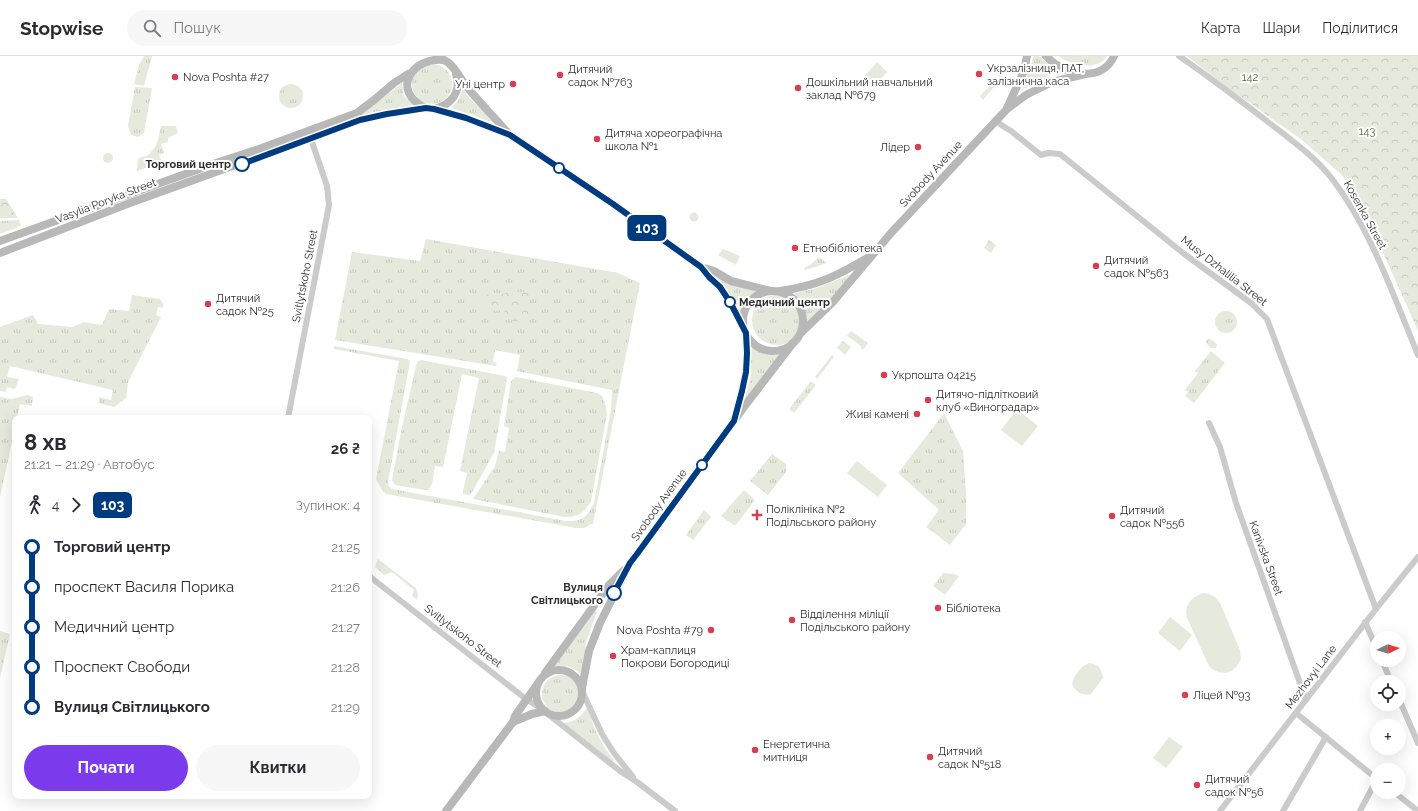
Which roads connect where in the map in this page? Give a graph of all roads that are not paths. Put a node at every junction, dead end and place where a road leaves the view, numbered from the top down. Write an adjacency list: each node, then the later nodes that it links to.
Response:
1 (1027, 56): 9 (street, Svobody Avenue)
2 (1046, 56): 7 (street)
3 (1114, 56): 7 (street, Svobody Avenue)
4 (1179, 56): 21 (street, Kosenka Street)
5 (456, 71): 6 (street, Vasylia Poryka Street); 8 (street, Vasylia Poryka Street); 11 (street, Vasylia Poryka Street)
6 (408, 74): 8 (street, Vasylia Poryka Street); 13 (street, Vasylia Poryka Street)
7 (1085, 74): 9 (street, Svobody Avenue)
8 (430, 109): 11 (street, Vasylia Poryka Street); 12 (street, Vasylia Poryka Street)
9 (1007, 109): 10 (street, Svobody Avenue)
10 (995, 121): 15 (street, Svobody Avenue); 29 (street, Musy Dzhalilia Street)
11 (510, 135): 16 (street, Vasylia Poryka Street)
12 (311, 139): 14 (street, Vasylia Poryka Street); 22 (street, Svitlytskoho Street)
13 (0, 241)
14 (0, 253)
15 (873, 254): 17 (street, Svobody Avenue); 19 (street, Svobody Avenue)
16 (701, 267): 17 (street, Vasylia Poryka Street); 18 (street, Vasylia Poryka Street)
17 (774, 291): 18 (street); 19 (street)
18 (745, 330): 20 (street); 23 (street, Svobody Avenue)
19 (800, 334): 20 (street)
20 (793, 343): 23 (street, Svobody Avenue)
21 (1418, 355)
22 (289, 415)
23 (734, 421): 26 (street, Svobody Avenue)
24 (1209, 424): 36 (street, Kanivska Street)
25 (1416, 559): 27 (street); 29 (street, Mezhovyi Lane)
26 (630, 563): 32 (street, Svobody Avenue); 34 (street, Svobody Avenue)
27 (1418, 569)
28 (372, 578): 35 (street, Svitlytskoho Street)
29 (1376, 609): 30 (street, Mezhovyi Lane)
30 (1365, 622): 31 (street); 36 (street, Mezhovyi Lane)
31 (1370, 633)
32 (543, 676): 33 (street); 34 (street)
33 (538, 683): 35 (street); 38 (street)
34 (582, 690): 38 (street); 44 (street, Svitlytskoho Street)
35 (526, 699): 38 (street, Svitlytskoho Street); 40 (street)
36 (1306, 700): 39 (street, Mezhovyi Lane)
37 (1404, 711): 42 (street)
38 (547, 713): 40 (street); 44 (street, Svitlytskoho Street)
39 (1296, 713): 41 (street); 49 (street, Mezhovyi Lane)
40 (513, 722): 47 (street)
41 (1326, 737): 43 (street); 50 (street)
42 (1418, 743)
43 (1370, 773)
44 (637, 782): 48 (street, Svitlytskoho Street)
45 (1370, 792): 51 (street)
46 (1403, 799): 52 (street)
47 (446, 811)
48 (675, 811)
49 (1220, 811)
50 (1282, 811)
51 (1360, 811)
52 (1418, 811)

